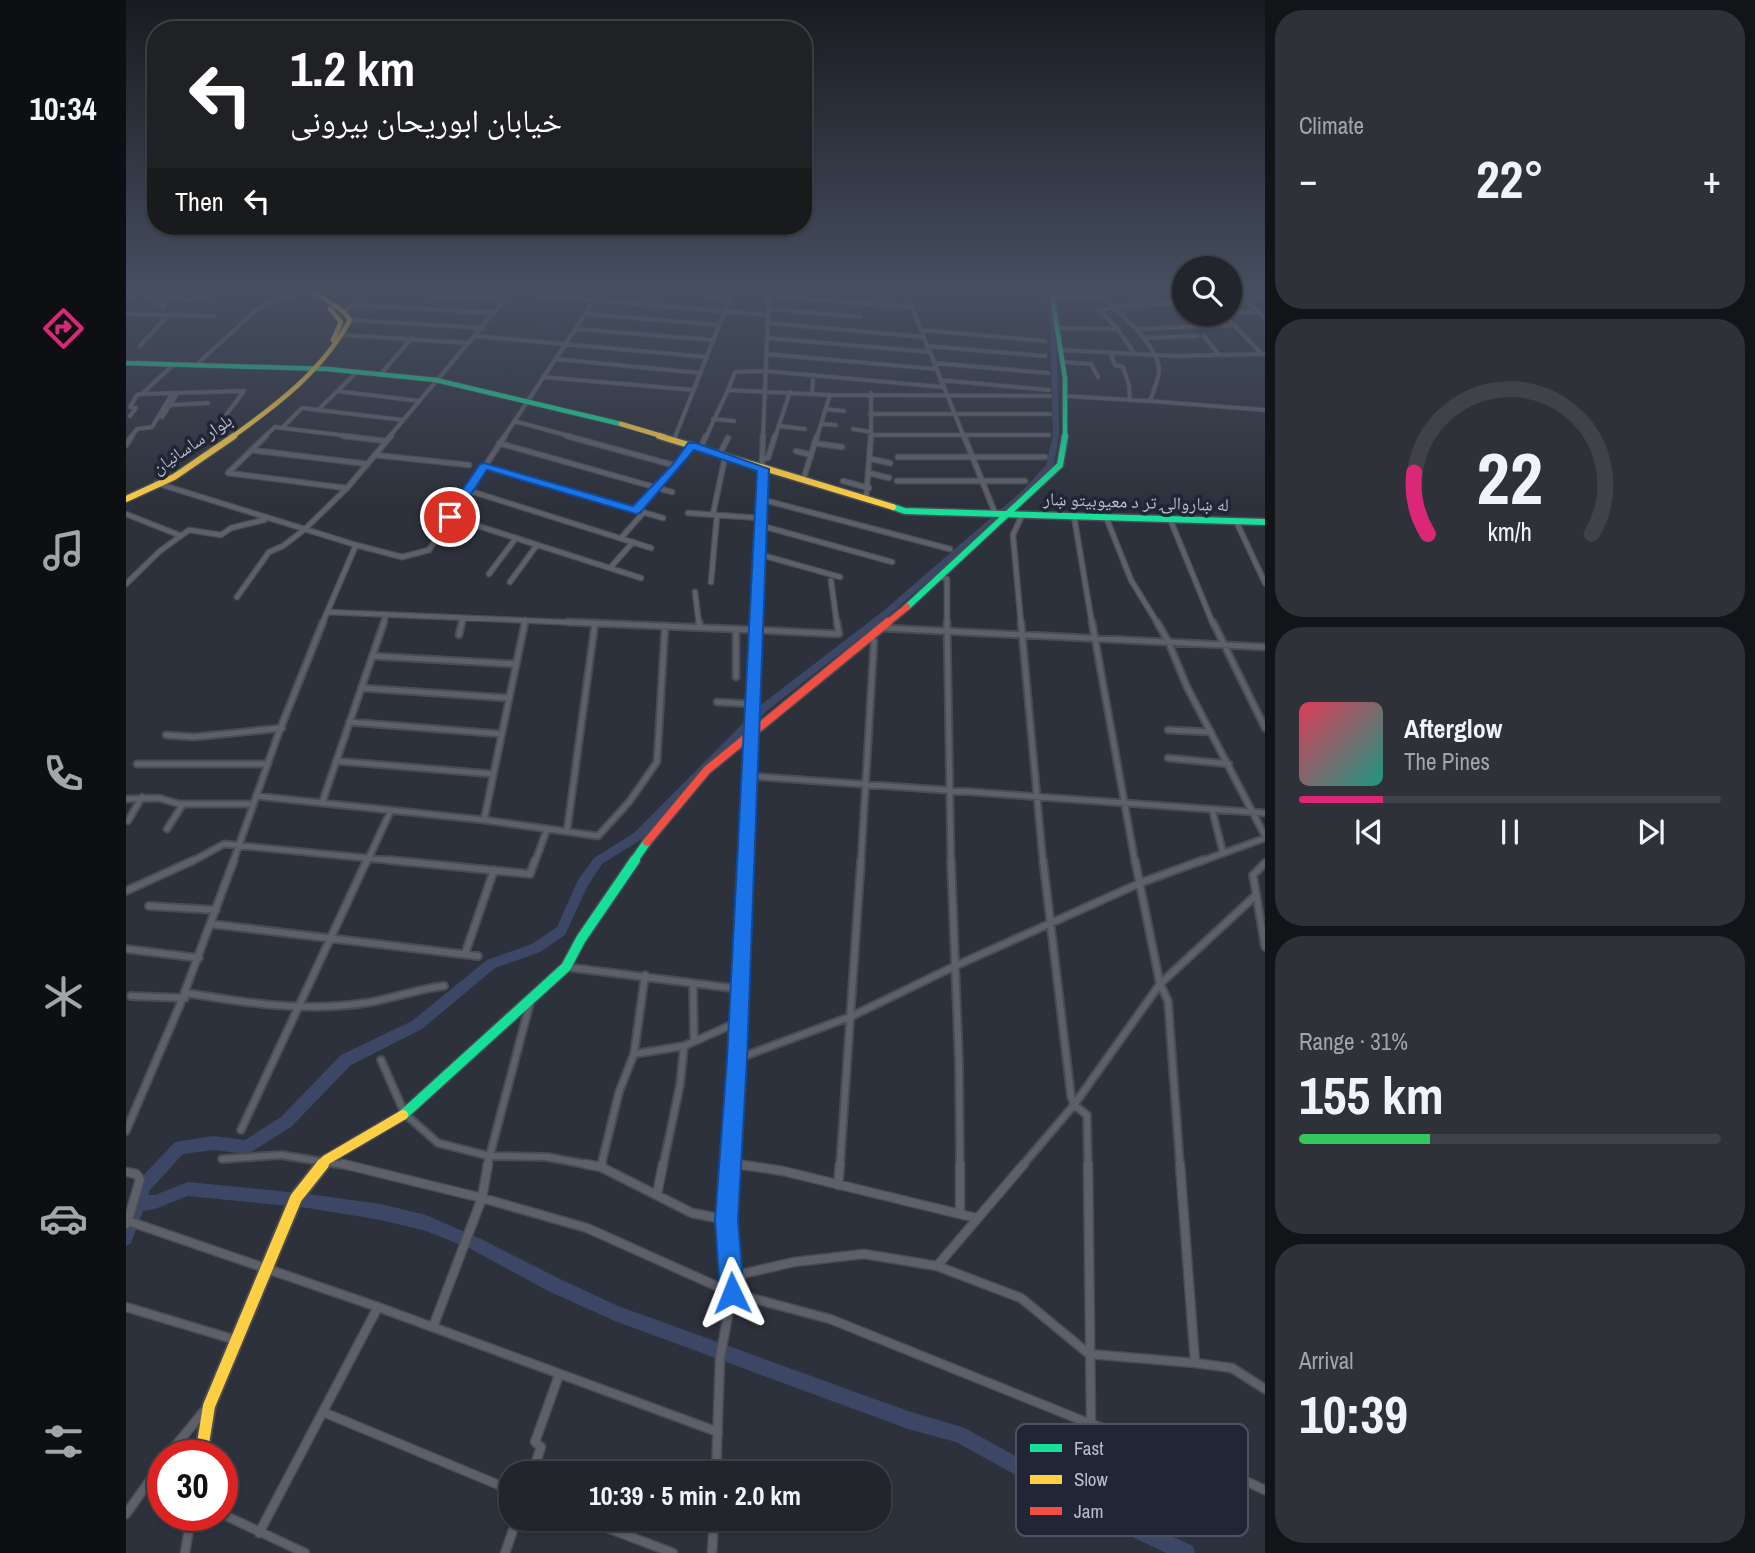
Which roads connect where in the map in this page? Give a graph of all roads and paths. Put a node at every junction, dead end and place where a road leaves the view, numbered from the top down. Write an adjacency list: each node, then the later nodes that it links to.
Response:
1 (200, 362): 18 (street)
2 (317, 362): 19 (main road, بلوار ساسانیان)
3 (318, 362): 19 (main road, بلوار ساسانیان)
4 (391, 362): 25 (street)
5 (452, 362): 28 (street)
6 (553, 362): 26 (street)
7 (591, 362): 23 (street)
8 (705, 362): 23 (street)
9 (766, 362): 21 (street)
10 (862, 362): 20 (street)
11 (1062, 362): 45 (main road)
12 (1069, 362): 27 (street)
13 (1114, 362): 47 (street)
14 (1156, 362): 49 (street)
15 (126, 363): 17 (main road, له ښاروالۍ تر د معیوبیتو ښار)
16 (934, 363): 20 (street); 24 (street)
17 (173, 365): 18 (main road, له ښاروالۍ تر د معیوبیتو ښار); 40 (street)
18 (196, 366): 19 (main road, له ښاروالۍ تر د معیوبیتو ښار)
19 (312, 369): 22 (main road, له ښاروالۍ تر د معیوبیتو ښار); 106 (main road, بلوار ساسانیان)
20 (936, 369): 30 (street)
21 (765, 371): 31 (street); 33 (street); 36 (street)
22 (357, 372): 25 (main road, له ښاروالۍ تر د معیوبیتو ښار); 35 (street)
23 (701, 373): 32 (street)
24 (1048, 373)
25 (380, 375): 28 (main road, له ښاروالۍ تر د معیوبیتو ښار)
26 (543, 377): 32 (street); 46 (street)
27 (1098, 377)
28 (436, 380): 46 (main road, له ښاروالۍ تر د معیوبیتو ښار); 48 (street)
29 (813, 380): 38 (street)
30 (940, 380): 31 (street); 34 (street)
31 (943, 387): 42 (street)
32 (694, 390): 75 (street)
33 (728, 390): 36 (street); 62 (street)
34 (1049, 390)
35 (337, 391): 48 (street); 53 (street)
36 (764, 391): 37 (street); 91 (street)
37 (790, 392): 38 (street); 68 (street)
38 (812, 393): 43 (street)
39 (871, 393): 42 (street); 43 (street); 56 (street)
40 (142, 394): 41 (street); 59 (street)
41 (174, 394): 51 (street); 61 (street); 80 (street)
42 (946, 394): 44 (street); 57 (street)
43 (830, 395): 52 (street)
44 (1050, 396)
45 (1064, 396): 47 (street); 118 (main road)
46 (528, 400): 64 (street); 75 (main road, له ښاروالۍ تر د معیوبیتو ښار)
47 (1130, 400): 49 (street)
48 (419, 401): 63 (street)
49 (1150, 401): 54 (street)
50 (208, 403): 51 (street)
51 (170, 405): 60 (street)
52 (825, 409): 55 (street); 66 (street)
53 (318, 410): 63 (street); 69 (street)
54 (1265, 410)
55 (844, 411)
56 (870, 414): 57 (street); 72 (street)
57 (954, 414): 58 (street); 73 (street)
58 (1050, 414)
59 (130, 416)
60 (162, 417)
61 (223, 419)
62 (713, 419): 65 (street); 81 (street)
63 (403, 420): 77 (street)
64 (514, 421): 78 (street); 97 (street)
65 (734, 421)
66 (821, 424): 67 (street); 79 (street)
67 (836, 425)
68 (779, 426): 70 (street); 91 (street)
69 (282, 428): 77 (street); 83 (street)
70 (805, 429)
71 (853, 429): 72 (street)
72 (871, 433): 73 (street); 92 (street)
73 (964, 435): 74 (street); 89 (street)
74 (1049, 435)
75 (675, 438): 81 (main road, له ښاروالۍ تر د معیوبیتو ښار)
76 (728, 438): 87 (street)
77 (386, 441): 85 (street)
78 (499, 443): 96 (street); 107 (street)
79 (814, 443): 82 (street); 86 (street)
80 (126, 445)
81 (696, 447): 87 (main road, له ښاروالۍ تر د معیوبیتو ښار); 97 (street)
82 (842, 447)
83 (251, 450): 94 (street); 108 (street)
84 (796, 451): 86 (street)
85 (375, 455): 94 (street); 95 (street)
86 (811, 455): 101 (street)
87 (722, 456): 98 (main road, له ښاروالۍ تر د معیوبیتو ښار); 120 (street)
88 (898, 457): 89 (street)
89 (971, 457): 90 (street); 104 (street)
90 (1045, 457)
91 (763, 458): 98 (street)
92 (871, 458): 93 (street); 99 (street)
93 (890, 463)
94 (368, 464): 108 (street)
95 (469, 465)
96 (484, 466): 110 (street); 115 (street)
97 (677, 466): 107 (street)
98 (763, 469): 101 (main road, له ښاروالۍ تر د معیوبیتو ښار); 113 (street)
99 (869, 473): 100 (street); 109 (street)
100 (889, 478)
101 (803, 480): 114 (main road, له ښاروالۍ تر د معیوبیتو ښار)
102 (843, 481): 109 (street)
103 (897, 481): 104 (street)
104 (980, 481): 105 (street); 118 (street)
105 (1025, 481)
106 (159, 484): 112 (main road, بلوار ساسانیان); 126 (street)
107 (657, 487): 111 (street); 115 (street)
108 (347, 488): 132 (street)
109 (869, 488): 114 (street)
110 (467, 491): 123 (street); 135 (street)
111 (672, 492)
112 (126, 496)
113 (760, 499): 127 (street); 140 (street)
114 (866, 499): 118 (main road, له ښاروالۍ تر د معیوبیتو ښار)
115 (636, 510): 116 (street)
116 (644, 512): 125 (street); 135 (street)
117 (688, 513): 120 (street)
118 (1003, 513): 121 (main road, له ښاروالۍ تر د معیوبیتو ښار); 146 (main road)
119 (126, 514): 133 (street)
120 (715, 514): 127 (street); 150 (street)
121 (1022, 515): 122 (main road, له ښاروالۍ تر د معیوبیتو ښار); 167 (street)
122 (1074, 516): 124 (main road, له ښاروالۍ تر د معیوبیتو ښار); 169 (street)
123 (450, 517): 134 (street); 137 (street)
124 (1106, 517): 128 (main road, له ښاروالۍ تر د معیوبیتو ښار); 170 (street)
125 (663, 518)
126 (267, 519): 132 (street); 133 (street)
127 (760, 519): 131 (street)
128 (1170, 519): 129 (main road, له ښاروالۍ تر د معیوبیتو ښار); 171 (street)
129 (1236, 521): 130 (main road, له ښاروالۍ تر د معیوبیتو ښار); 151 (street)
130 (1265, 522)
131 (760, 526): 141 (street); 142 (street)
132 (305, 528): 137 (street); 154 (street)
133 (179, 535): 152 (street)
134 (516, 538): 138 (street); 144 (street)
135 (621, 538): 136 (street)
136 (633, 542): 139 (street); 143 (street)
137 (356, 545): 155 (street)
138 (537, 545): 143 (street); 149 (street)
139 (651, 548)
140 (950, 549)
141 (758, 554): 145 (street); 164 (street)
142 (892, 562)
143 (610, 569): 147 (street)
144 (489, 574)
145 (840, 577)
146 (941, 577): 162 (main road); 165 (street)
147 (641, 578)
148 (831, 581): 164 (street)
149 (510, 582)
150 (711, 582)
151 (1265, 583)
152 (126, 584)
153 (695, 592): 161 (street)
154 (237, 597)
155 (327, 612): 156 (street); 183 (street)
156 (386, 615): 157 (street); 173 (street)
157 (463, 618): 158 (street); 166 (street)
158 (525, 621): 159 (street); 174 (street)
159 (595, 623): 160 (street); 215 (street)
160 (665, 626): 161 (street); 215 (street)
161 (700, 628): 163 (street)
162 (883, 628): 165 (street); 168 (main road)
163 (736, 629): 164 (street); 175 (street)
164 (756, 630): 179 (street)
165 (949, 631): 167 (street); 198 (street)
166 (459, 635)
167 (1023, 635): 169 (street); 200 (street)
168 (871, 638): 189 (main road); 197 (street)
169 (1095, 640): 170 (street); 203 (street)
170 (1168, 641): 171 (street); 186 (street)
171 (1222, 645): 172 (street); 184 (street)
172 (1265, 647)
173 (372, 656): 174 (street); 176 (street)
174 (516, 664): 177 (street)
175 (736, 677)
176 (361, 688): 177 (street); 181 (street)
177 (509, 698): 187 (street)
178 (717, 702): 179 (street)
179 (751, 704): 180 (street)
180 (751, 713): 182 (street)
181 (349, 722): 187 (street); 191 (street)
182 (751, 726): 189 (street)
183 (282, 727): 188 (street); 193 (street)
184 (1265, 728)
185 (1168, 730): 186 (street)
186 (1211, 732): 194 (street)
187 (502, 734): 195 (street)
188 (166, 735)
189 (751, 737): 196 (street); 235 (main road)
190 (1168, 758): 194 (street)
191 (336, 761): 195 (street); 204 (street)
192 (137, 764): 193 (street)
193 (268, 764): 199 (street)
194 (1228, 764): 209 (street)
195 (494, 774): 211 (street)
196 (750, 776): 197 (street); 241 (street)
197 (865, 784): 198 (street); 246 (street)
198 (949, 789): 200 (street); 236 (street)
199 (256, 796): 204 (street); 206 (street)
200 (1036, 796): 203 (street); 228 (street)
201 (142, 797): 202 (street); 205 (street); 212 (street)
202 (126, 799)
203 (1123, 802): 207 (street); 222 (street)
204 (321, 803): 208 (street)
205 (183, 804): 206 (street); 214 (street)
206 (254, 804): 217 (street)
207 (1212, 809): 209 (street); 218 (street)
208 (391, 810): 211 (street); 219 (street)
209 (1254, 812): 210 (street); 216 (street)
210 (1265, 813)
211 (484, 820): 213 (street)
212 (128, 821)
213 (547, 829): 215 (street); 221 (street)
214 (167, 830)
215 (567, 831)
216 (1265, 837): 218 (street)
217 (239, 844): 219 (street); 223 (street); 226 (street)
218 (1223, 853): 222 (street)
219 (369, 858): 221 (street); 229 (street)
220 (1265, 863): 224 (street)
221 (494, 870): 232 (street)
222 (1140, 883): 228 (street); 239 (street)
223 (126, 891)
224 (1256, 895): 230 (street); 239 (street)
225 (149, 906): 226 (street)
226 (216, 910): 227 (street)
227 (211, 923): 229 (street); 234 (street)
228 (1049, 926): 236 (street); 253 (street)
229 (330, 939): 232 (street); 245 (street)
230 (1265, 947)
231 (126, 949): 234 (street)
232 (465, 954): 233 (street)
233 (478, 956)
234 (199, 958): 243 (street)
235 (566, 967): 237 (street); 244 (main road)
236 (953, 967): 246 (street); 266 (street)
237 (645, 975): 238 (street); 250 (street)
238 (693, 983): 241 (street); 248 (street)
239 (1160, 984): 253 (street); 279 (street)
240 (444, 986): 245 (street)
241 (739, 989): 247 (street)
242 (131, 996): 243 (street)
243 (186, 996): 245 (street); 256 (street)
244 (531, 996): 254 (main road); 257 (street)
245 (298, 1008): 255 (street)
246 (852, 1016): 251 (street); 263 (street)
247 (738, 1022): 248 (street); 251 (street)
248 (694, 1041): 249 (street)
249 (684, 1046): 250 (street); 264 (street)
250 (634, 1054): 261 (street)
251 (737, 1059): 260 (street)
252 (381, 1060): 254 (street)
253 (1074, 1105): 267 (street); 278 (street)
254 (405, 1114): 257 (street); 259 (main road)
255 (241, 1129)
256 (126, 1131)
257 (489, 1156): 261 (street); 265 (street)
258 (222, 1159): 259 (street)
259 (326, 1160): 265 (street); 271 (main road)
260 (730, 1163): 263 (street); 268 (street)
261 (601, 1167): 264 (street)
262 (126, 1172): 269 (street)
263 (838, 1185): 266 (street)
264 (657, 1194): 268 (street)
265 (482, 1198): 273 (street); 276 (street)
266 (960, 1214): 267 (street)
267 (976, 1218): 270 (street)
268 (727, 1220): 272 (street)
269 (127, 1222): 271 (street)
270 (937, 1266): 272 (street); 278 (street)
271 (266, 1268): 275 (street); 277 (main road)
272 (733, 1276): 273 (street)
273 (732, 1293): 284 (street); 285 (street)
274 (126, 1307): 277 (street)
275 (378, 1307): 276 (street); 283 (street)
276 (433, 1327): 280 (street)
277 (236, 1340): 282 (main road)
278 (1089, 1354): 279 (street); 284 (street)
279 (1195, 1363): 281 (street)
280 (559, 1375): 285 (street); 288 (street)
281 (1265, 1389)
282 (209, 1406): 286 (street); 287 (main road)
283 (323, 1412): 292 (street); 300 (street)
284 (1091, 1424)
285 (718, 1432): 289 (street)
286 (180, 1440)
287 (204, 1440)
288 (536, 1461)
289 (717, 1461)
290 (1248, 1482): 293 (street)
291 (147, 1484): 294 (street)
292 (499, 1485)
293 (1265, 1490)
294 (126, 1514)
295 (238, 1522): 300 (street)
296 (189, 1531): 301 (street)
297 (513, 1531): 303 (street)
298 (615, 1531): 304 (street)
299 (713, 1531): 305 (street)
300 (259, 1532): 302 (street)
301 (185, 1553)
302 (305, 1553)
303 (505, 1553)
304 (673, 1553)
305 (712, 1553)

